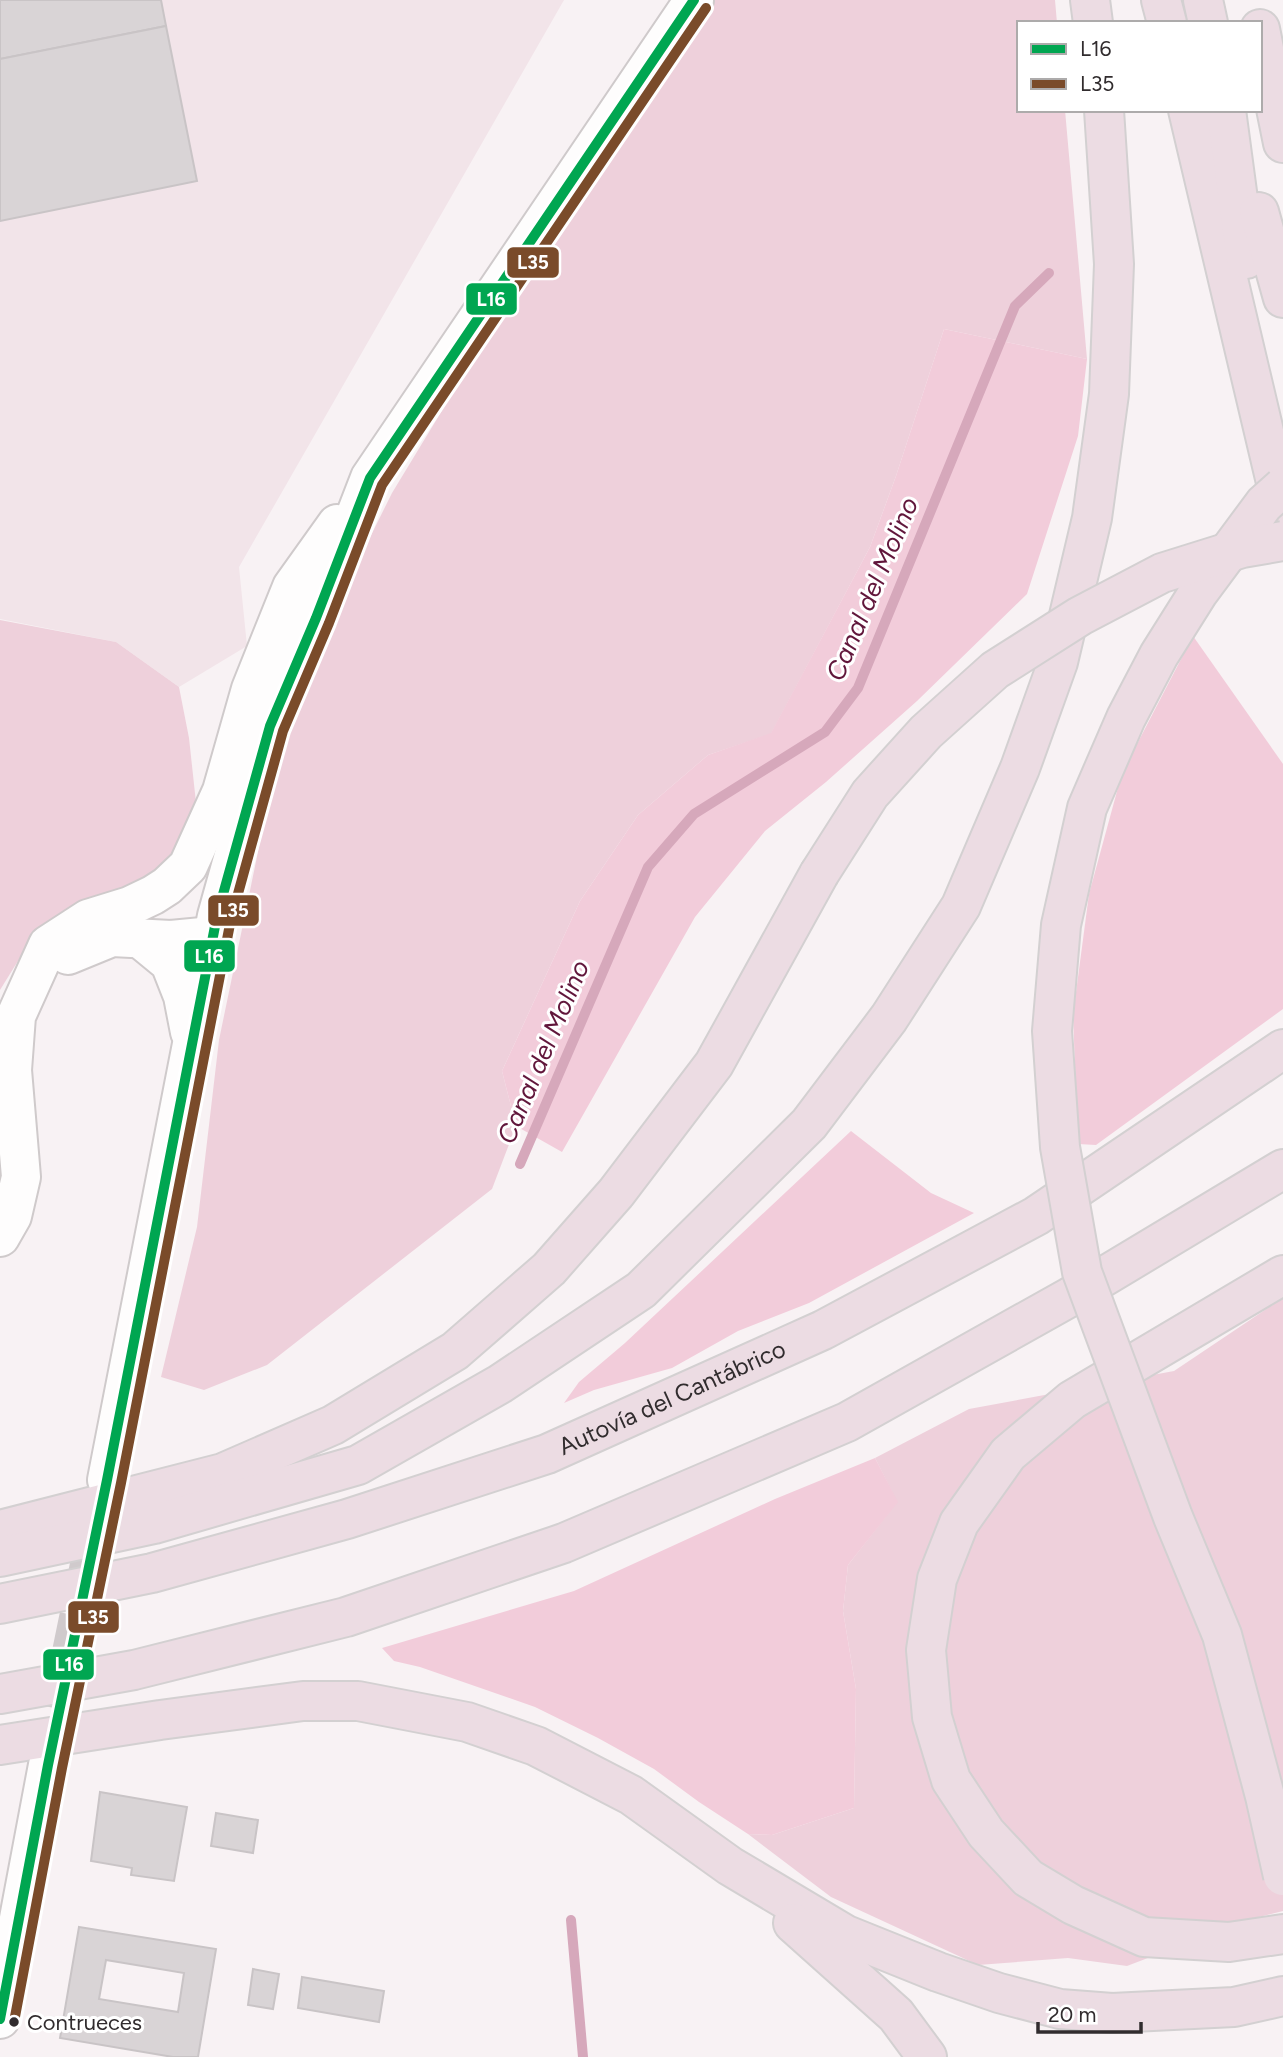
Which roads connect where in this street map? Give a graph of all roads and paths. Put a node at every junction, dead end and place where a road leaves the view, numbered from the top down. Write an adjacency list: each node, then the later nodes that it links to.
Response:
1 (1090, 0): 6 (highway)
2 (1161, 0): 7 (highway)
3 (1203, 0): 8 (highway)
4 (1254, 0): 9 (highway)
5 (682, 10): 19 (street)
6 (1093, 21)
7 (1166, 21)
8 (1208, 21)
9 (1259, 21)
10 (1262, 38): 15 (highway)
11 (1104, 112): 31 (highway)
12 (1188, 112): 18 (highway)
13 (1228, 112): 18 (highway)
14 (1229, 112): 17 (highway)
15 (1279, 113): 16 (highway)
16 (1283, 143)
17 (1283, 298)
18 (1278, 476): 20 (highway); 37 (highway, bridge)
19 (370, 478): 22 (street); 23 (street)
20 (1283, 512)
21 (1283, 541): 30 (highway, bridge)
22 (136, 923): 23 (street); 24 (street); 27 (street)
23 (213, 936): 24 (street)
24 (192, 1044): 29 (street)
25 (1283, 1049): 32 (highway, Autovía del Cantábrico)
26 (1283, 1170): 33 (highway)
27 (0, 1237)
28 (1283, 1275): 38 (highway)
29 (107, 1480)
30 (0, 1530)
31 (0, 1557)
32 (0, 1604)
33 (0, 1695)
34 (0, 1745): 36 (highway)
35 (48, 1765): 40 (street)
36 (730, 1866): 39 (highway); 41 (highway)
37 (1283, 1876)
38 (1283, 1934)
39 (1283, 1996)
40 (0, 2019)
41 (928, 2057)

